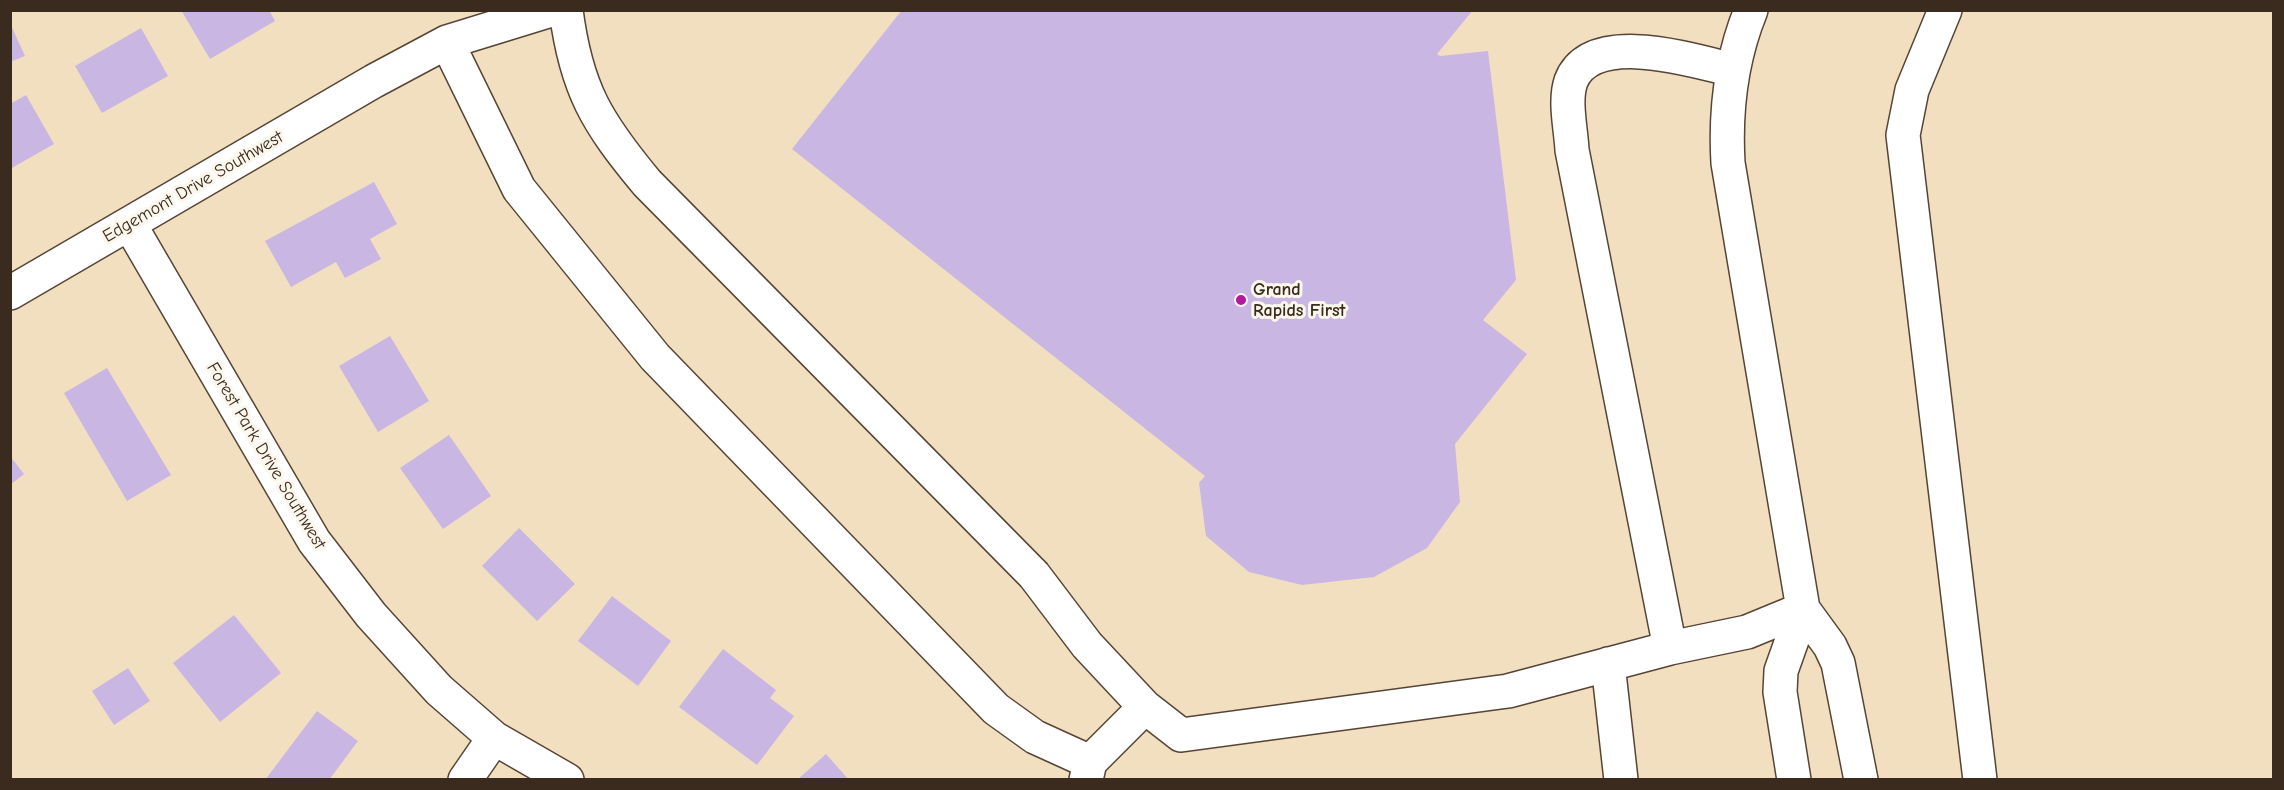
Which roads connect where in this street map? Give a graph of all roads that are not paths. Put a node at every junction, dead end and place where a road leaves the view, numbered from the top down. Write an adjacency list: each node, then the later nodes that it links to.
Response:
1 (551, 10): 5 (street, Edgemont Drive Southwest)
2 (566, 10): 12 (street)
3 (1751, 10): 6 (street)
4 (1945, 10): 20 (street)
5 (447, 42): 7 (street, Edgemont Drive Southwest); 14 (street)
6 (1733, 70): 9 (street); 10 (street)
7 (130, 225): 8 (street, Edgemont Drive Southwest); 13 (street, Forest Park Drive Southwest)
8 (10, 293)
9 (1803, 609): 10 (street); 18 (street); 19 (street)
10 (1670, 648): 11 (street)
11 (1608, 664): 12 (street); 17 (street)
12 (1145, 707): 14 (street)
13 (494, 738): 15 (street); 16 (street, Forest Park Drive Southwest)
14 (1088, 771)
15 (465, 780)
16 (567, 780)
17 (1621, 780)
18 (1794, 780)
19 (1861, 780)
20 (1980, 780)

